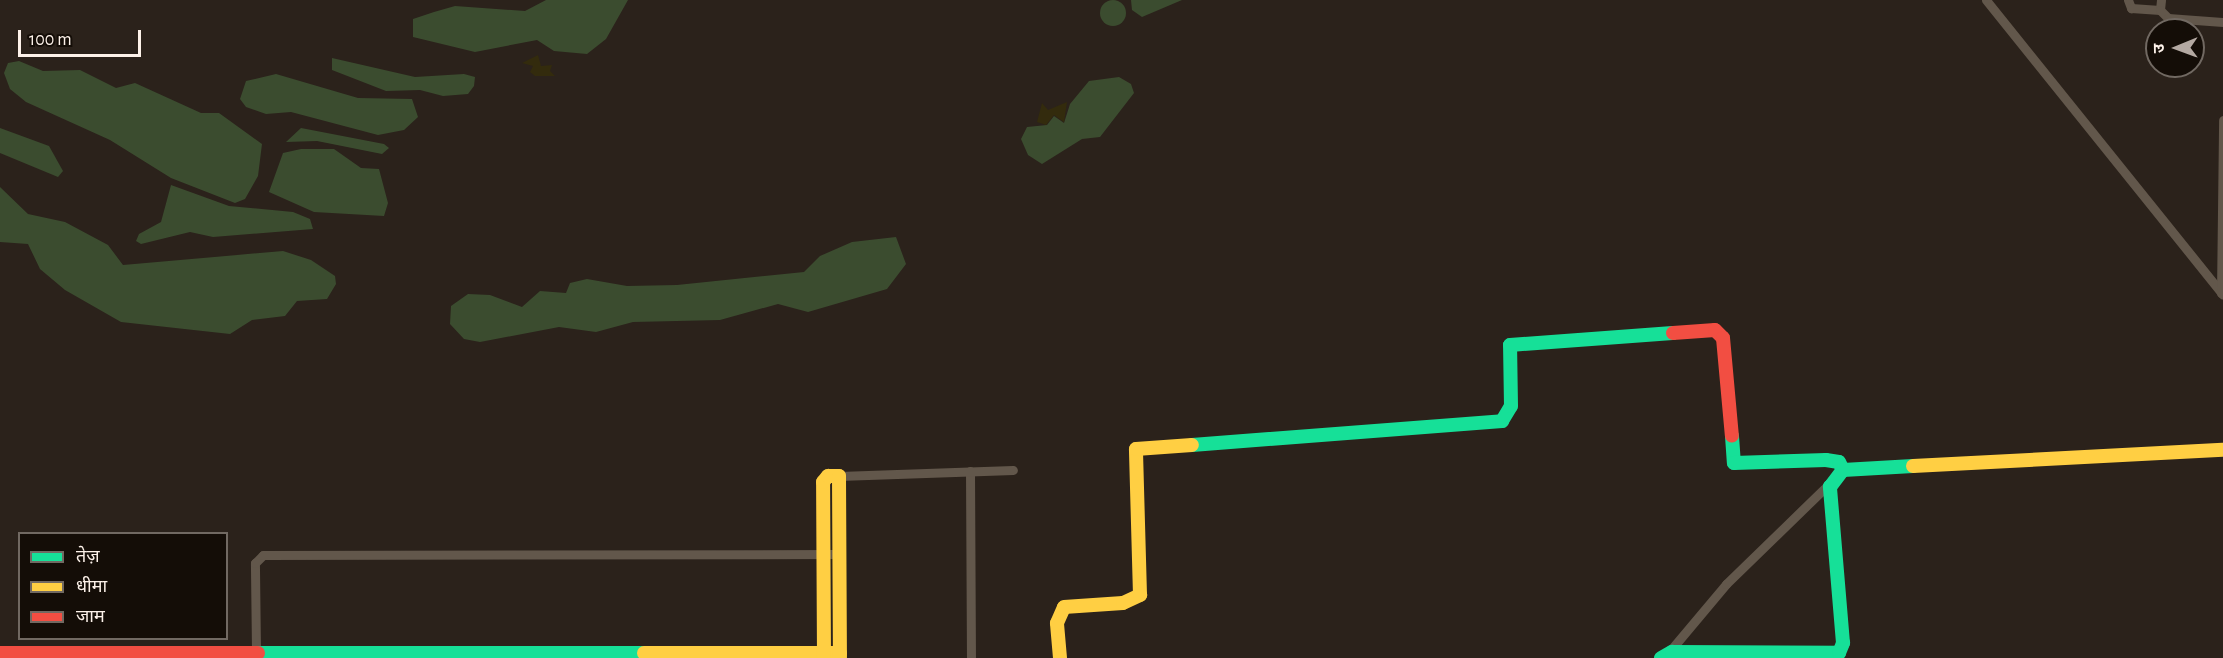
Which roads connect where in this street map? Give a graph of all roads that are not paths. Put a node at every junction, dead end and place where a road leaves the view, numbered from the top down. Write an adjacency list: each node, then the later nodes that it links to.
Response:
1 (1986, 0): 6 (street)
2 (2128, 0): 3 (street)
3 (2161, 5): 4 (street)
4 (2223, 22)
5 (2223, 120): 6 (street)
6 (2222, 294)
7 (2223, 450): 9 (street)
8 (1013, 470): 10 (street)
9 (1843, 470): 12 (street); 23 (street)
10 (970, 471): 11 (street); 22 (street)
11 (839, 476): 13 (street); 14 (street)
12 (1830, 483): 21 (street); 21 (street)
13 (823, 553): 14 (street); 15 (street); 19 (street)
14 (839, 554): 20 (street)
15 (256, 651): 17 (street); 18 (street)
16 (0, 653): 18 (street)
17 (407, 654): 19 (street)
18 (133, 655)
19 (824, 655): 20 (street)
20 (840, 655)
21 (1665, 655)
22 (970, 658)
23 (1060, 658)

